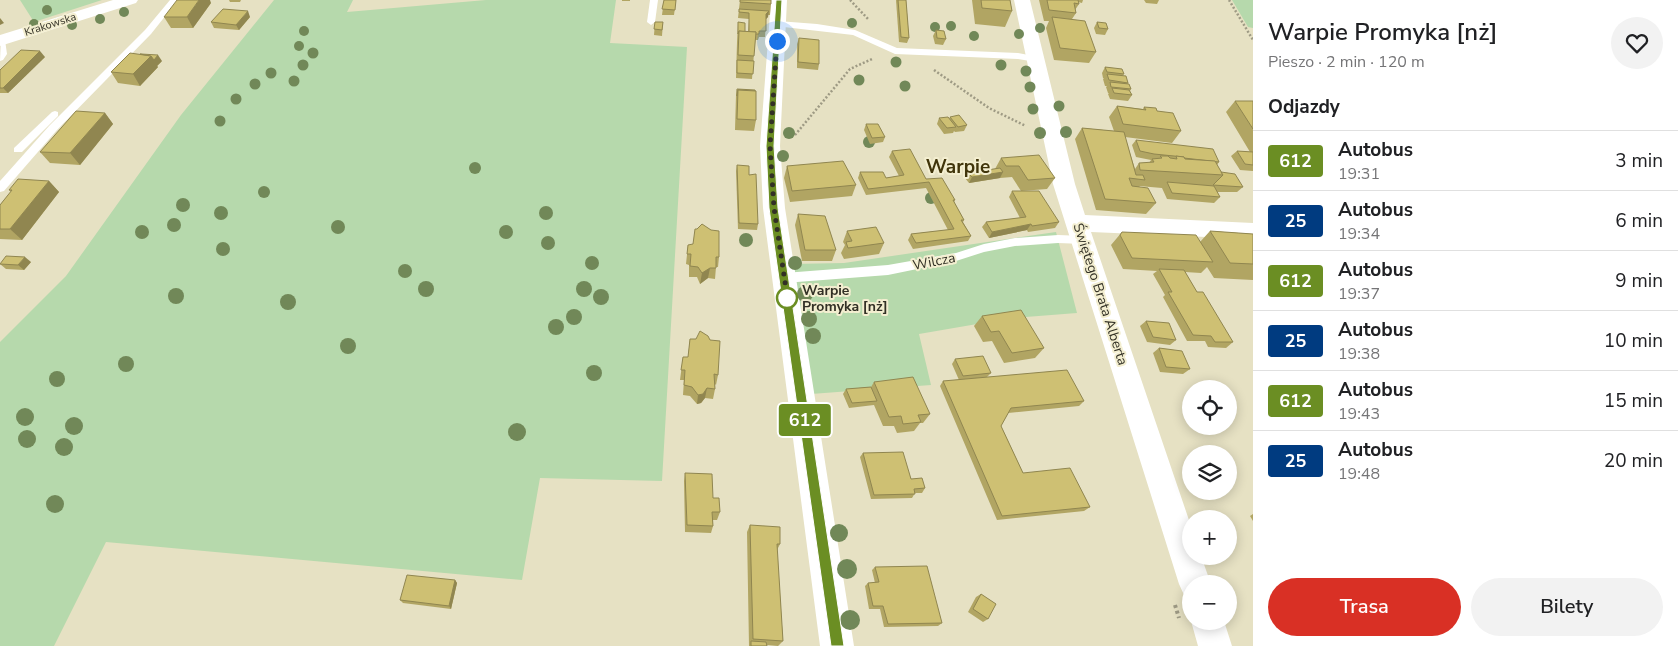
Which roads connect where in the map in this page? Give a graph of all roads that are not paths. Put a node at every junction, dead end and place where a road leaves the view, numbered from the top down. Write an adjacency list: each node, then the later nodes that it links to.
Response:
1 (130, 0): 8 (street, Krakowska)
2 (163, 0): 11 (lane)
3 (174, 0): 12 (lane)
4 (654, 0): 7 (lane)
5 (1022, 0): 10 (street, Świętego Brata Alberta)
6 (779, 12): 10 (lane); 15 (street)
7 (651, 22)
8 (1, 40): 9 (lane)
9 (0, 58)
10 (1036, 58): 14 (street, Świętego Brata Alberta)
11 (18, 150)
12 (0, 188)
13 (1253, 231): 14 (street, Wilcza)
14 (1080, 232): 15 (lane, Wilcza); 16 (street, Świętego Brata Alberta)
15 (784, 278): 18 (street)
16 (1192, 575)
17 (1210, 630): 19 (street)
18 (837, 646)
19 (1215, 646)

